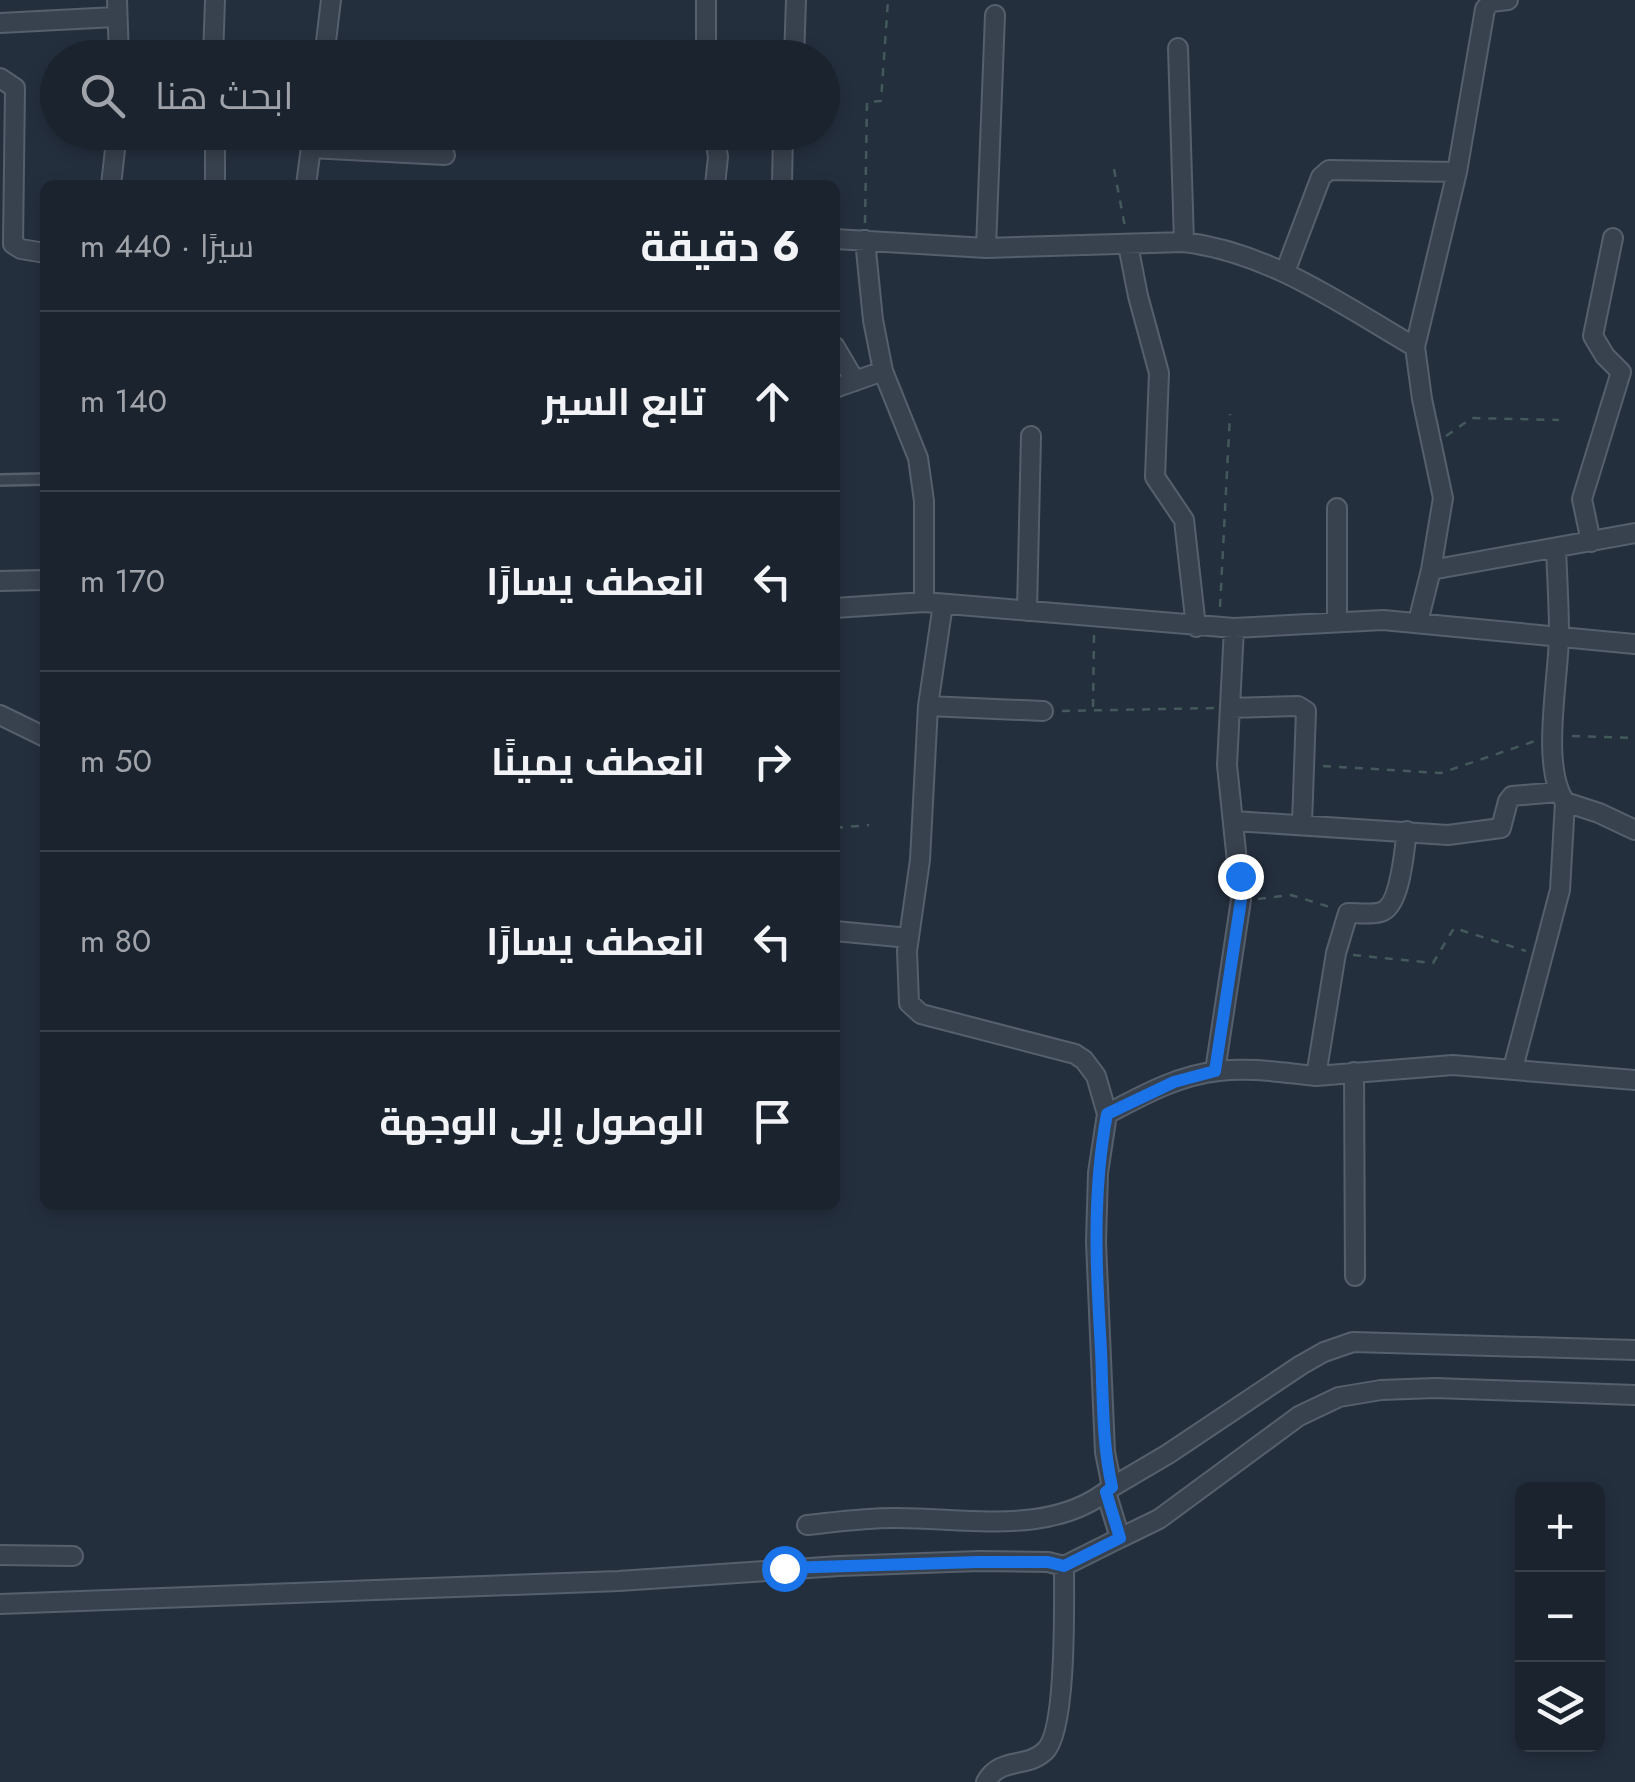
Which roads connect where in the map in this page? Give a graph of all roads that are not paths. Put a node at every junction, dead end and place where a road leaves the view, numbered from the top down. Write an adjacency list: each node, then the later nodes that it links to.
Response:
1 (215, 0): 10 (street)
2 (331, 0): 11 (street)
3 (706, 0): 12 (street)
4 (796, 0): 13 (street)
5 (1508, 0): 23 (street)
6 (116, 8): 8 (street); 9 (street)
7 (995, 14): 34 (street)
8 (0, 23)
9 (118, 40)
10 (214, 40)
11 (326, 40)
12 (706, 40)
13 (795, 40)
14 (1178, 48): 32 (street)
15 (0, 78): 35 (street)
16 (114, 150): 24 (street)
17 (215, 150): 25 (street)
18 (311, 150): 26 (street)
19 (400, 150): 22 (street)
20 (717, 150): 27 (street)
21 (783, 150): 28 (street)
22 (444, 155)
23 (1457, 172): 36 (street); 37 (street)
24 (111, 180)
25 (215, 180)
26 (307, 180)
27 (716, 180)
28 (782, 180)
29 (1612, 238): 40 (street)
30 (840, 239): 31 (street)
31 (865, 240): 34 (street); 39 (street)
32 (1184, 242): 33 (street); 36 (street)
33 (1128, 245): 34 (street); 58 (street)
34 (986, 248)
35 (40, 252)
36 (1285, 272): 37 (street)
37 (1415, 347): 50 (street)
38 (840, 356): 41 (street)
39 (883, 371): 41 (street); 53 (street)
40 (1628, 376): 48 (street)
41 (855, 381): 42 (street)
42 (840, 386)
43 (1031, 436): 55 (street)
44 (40, 478): 45 (lane)
45 (0, 480)
46 (1337, 508): 56 (street)
47 (1635, 533): 48 (street)
48 (1592, 542): 49 (street)
49 (1556, 548): 50 (street); 60 (street)
50 (1431, 570): 57 (street)
51 (40, 580): 52 (street)
52 (0, 581)
53 (933, 603): 54 (street); 55 (street); 62 (street)
54 (840, 608)
55 (1027, 612): 58 (street)
56 (1337, 622): 57 (street); 59 (street)
57 (1418, 622): 60 (street)
58 (1196, 626): 59 (street)
59 (1227, 628): 63 (street)
60 (1559, 636): 61 (street); 67 (street)
61 (1635, 644)
62 (928, 706): 64 (street); 73 (street)
63 (1230, 708): 68 (street); 69 (street)
64 (1043, 712)
65 (0, 715): 66 (street)
66 (40, 735)
67 (1561, 797): 70 (street); 71 (street); 74 (street)
68 (1234, 821): 69 (street); 75 (street)
69 (1302, 824): 71 (street)
70 (1635, 830)
71 (1406, 831): 77 (street)
72 (840, 931): 73 (street)
73 (909, 938): 79 (street)
74 (1513, 1068): 76 (street); 78 (street)
75 (1215, 1071): 77 (street); 79 (street)
76 (1354, 1072): 77 (street); 80 (street)
77 (1316, 1076)
78 (1635, 1080)
79 (1107, 1114): 83 (street)
80 (1355, 1276)
81 (1635, 1350): 83 (street)
82 (1635, 1395): 85 (street)
83 (1109, 1490): 84 (street); 85 (street)
84 (807, 1525)
85 (1120, 1538): 88 (street)
86 (0, 1555): 87 (street)
87 (73, 1556)
88 (1064, 1566): 89 (street); 90 (street)
89 (0, 1604)
90 (986, 1782)

